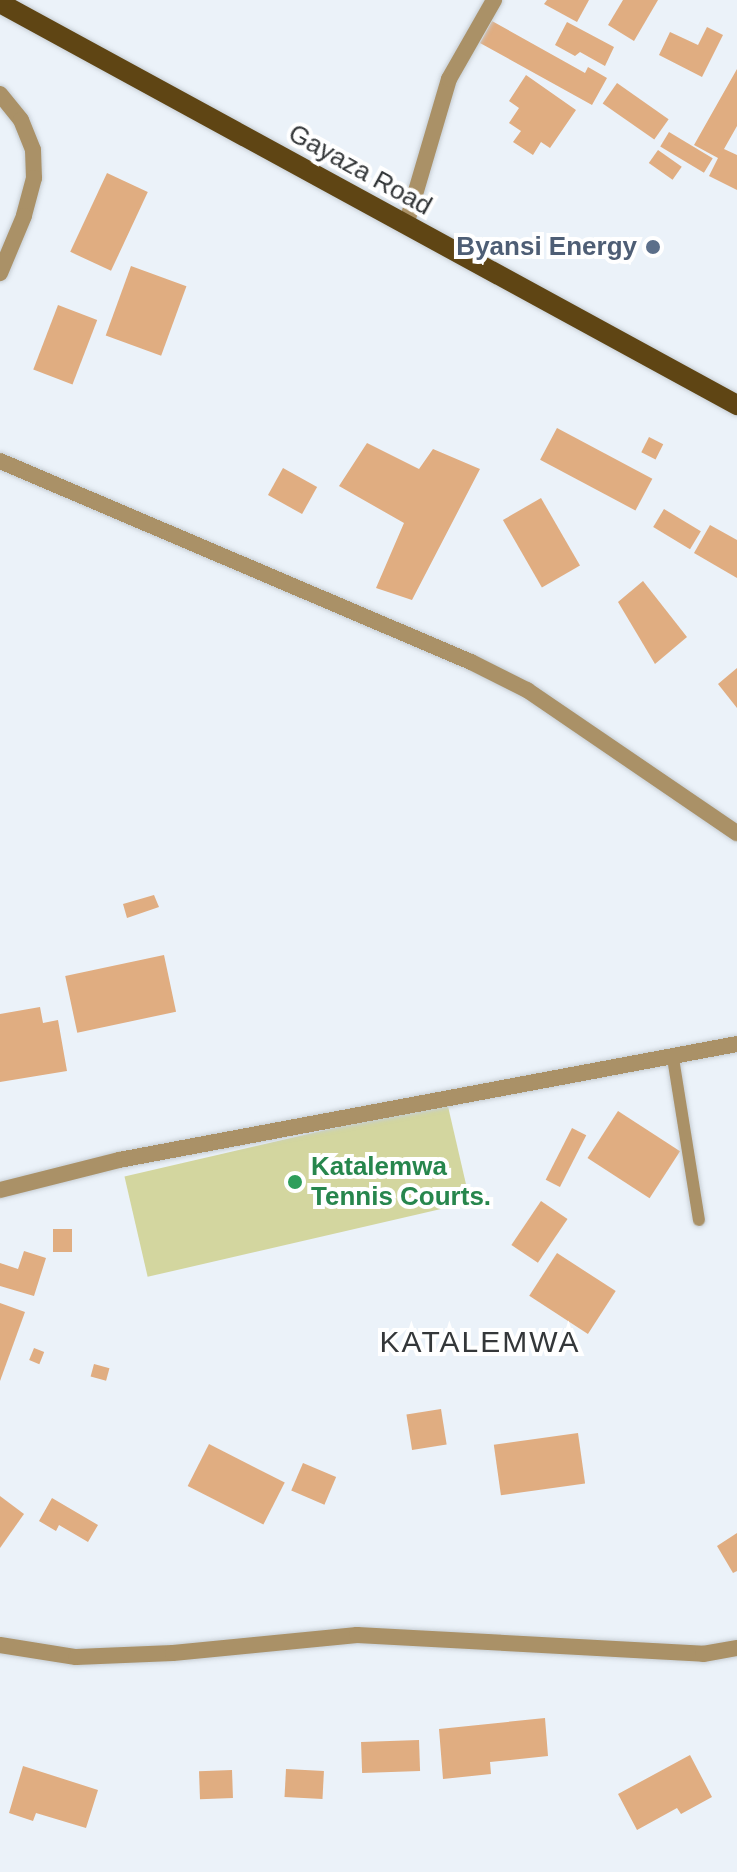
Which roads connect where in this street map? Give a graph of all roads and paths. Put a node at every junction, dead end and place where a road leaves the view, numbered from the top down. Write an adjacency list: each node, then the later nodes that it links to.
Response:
1 (494, 0): 4 (street)
2 (0, 3): 4 (main road, Gayaza Road)
3 (0, 94): 5 (street)
4 (406, 225): 6 (main road, Gayaza Road)
5 (0, 273)
6 (737, 405)
7 (0, 461): 8 (street)
8 (737, 833)
9 (737, 1044): 10 (street)
10 (673, 1058): 11 (street); 12 (lane)
11 (0, 1190)
12 (699, 1220)
13 (0, 1645): 14 (street)
14 (737, 1648)

